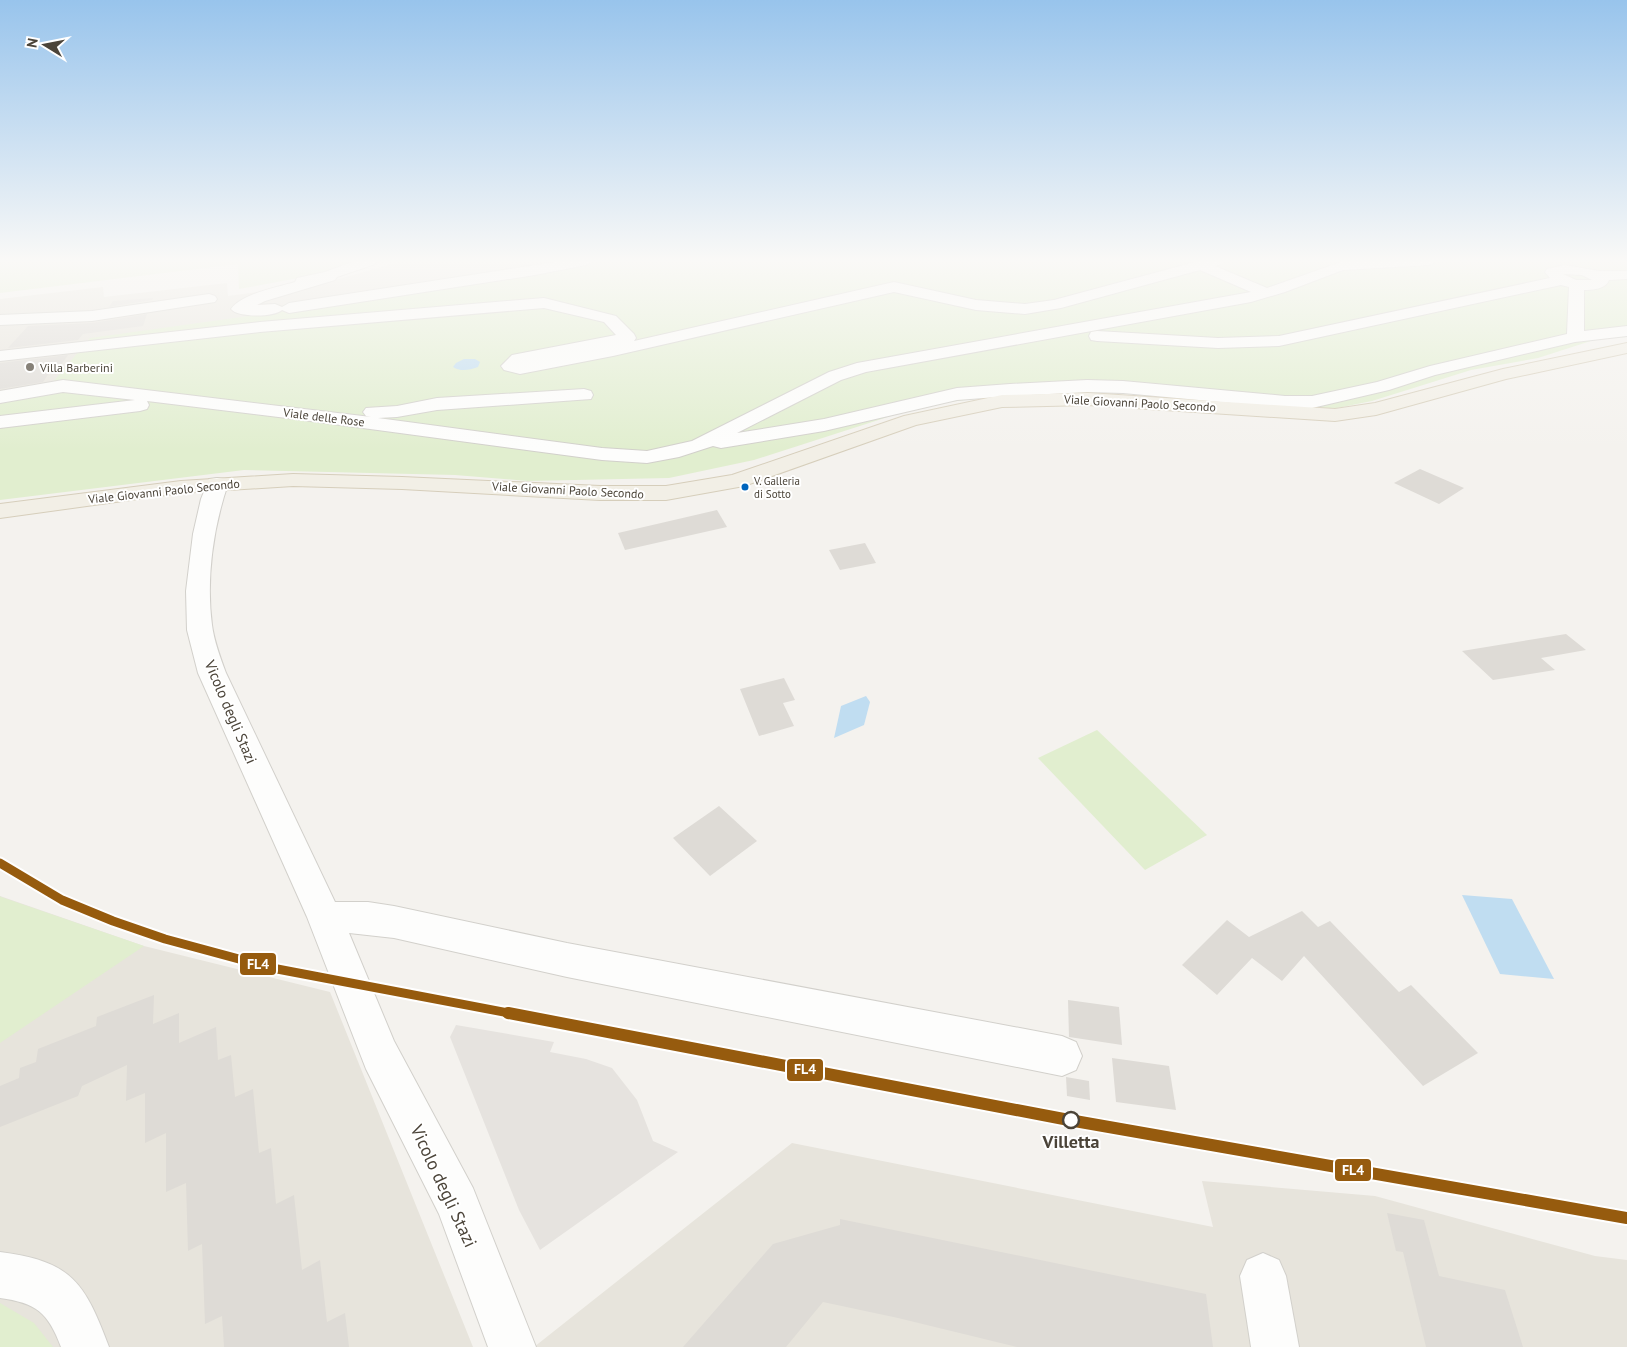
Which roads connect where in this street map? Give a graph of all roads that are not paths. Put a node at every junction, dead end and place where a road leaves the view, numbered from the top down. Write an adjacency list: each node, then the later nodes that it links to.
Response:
1 (177, 324): 17 (street)
2 (302, 324): 10 (street)
3 (377, 324): 15 (street)
4 (615, 324): 5 (street)
5 (729, 324)
6 (1106, 324): 12 (street)
7 (1111, 324): 13 (street)
8 (1355, 324): 13 (street)
9 (1575, 324): 14 (street)
10 (260, 327): 15 (street); 18 (street)
11 (1627, 331): 14 (street)
12 (1048, 335): 13 (street); 25 (street)
13 (1121, 337)
14 (1575, 337): 25 (street)
15 (246, 338): 19 (street)
16 (1627, 348): 26 (main road, Viale Giovanni Paolo Secondo)
17 (8, 349)
18 (0, 356)
19 (69, 373): 21 (street, Viale delle Rose); 22 (street, Viale delle Rose)
20 (584, 395): 23 (street)
21 (0, 397)
22 (174, 400): 23 (street, Viale delle Rose); 24 (street)
23 (303, 414): 25 (street, Viale delle Rose)
24 (0, 422)
25 (699, 444)
26 (217, 484): 27 (main road, Viale Giovanni Paolo Secondo); 28 (street, Vicolo degli Stazi)
27 (0, 511)
28 (327, 923): 29 (street); 33 (street, Vicolo degli Stazi)
29 (1062, 1056)
30 (0, 1274): 32 (street)
31 (1264, 1276): 34 (street)
32 (85, 1347)
33 (512, 1347)
34 (1274, 1347)

